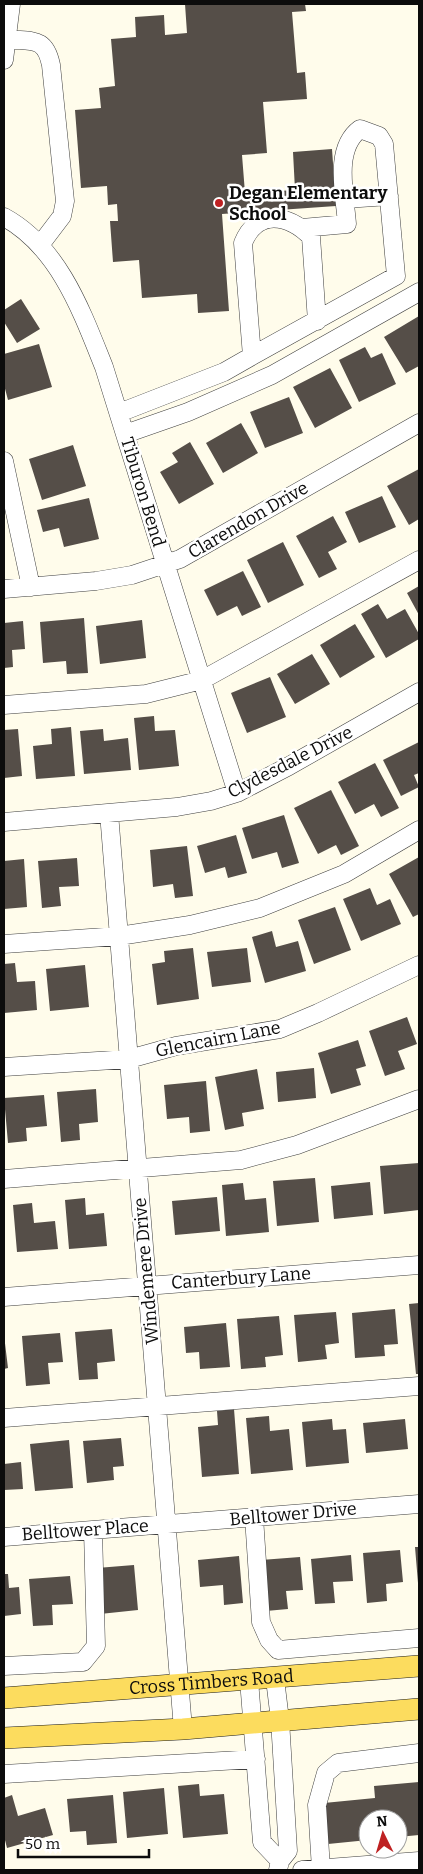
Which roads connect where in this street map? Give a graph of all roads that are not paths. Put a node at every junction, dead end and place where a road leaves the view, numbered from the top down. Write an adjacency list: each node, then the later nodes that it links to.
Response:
1 (11, 4): 2 (street)
2 (7, 39): 3 (street); 8 (street)
3 (4, 60)
4 (389, 196): 5 (street); 5 (street); 10 (street)
5 (345, 200): 7 (street)
6 (4, 217): 8 (street, Tiburon Bend)
7 (302, 228): 10 (street); 11 (street)
8 (40, 245): 12 (street, Tiburon Bend)
9 (419, 292): 14 (street)
10 (317, 321): 11 (street)
11 (252, 356): 12 (street)
12 (119, 413): 14 (street, Tiburon Bend)
13 (419, 423): 17 (street, Clarendon Drive)
14 (125, 434): 17 (street, Tiburon Bend)
15 (4, 462): 18 (street)
16 (419, 560): 20 (street)
17 (166, 564): 18 (street, Clarendon Drive); 20 (street, Tiburon Bend)
18 (31, 587): 19 (street, Clarendon Drive)
19 (4, 589)
20 (202, 680): 22 (street); 23 (street, Tiburon Bend)
21 (419, 692): 23 (street, Clydesdale Drive)
22 (4, 705)
23 (237, 793): 24 (street, Clydesdale Drive)
24 (109, 813): 25 (street, Clydesdale Drive); 27 (street, Windemere Drive)
25 (4, 822)
26 (419, 830): 27 (street)
27 (119, 936): 28 (street); 30 (street, Windemere Drive)
28 (4, 944)
29 (419, 965): 30 (street, Glencairn Lane)
30 (129, 1059): 31 (street, Glencairn Lane); 33 (street, Windemere Drive)
31 (4, 1067)
32 (419, 1099): 33 (street)
33 (138, 1169): 34 (street); 36 (street, Windemere Drive)
34 (4, 1179)
35 (419, 1264): 36 (street, Canterbury Lane)
36 (147, 1286): 37 (street, Canterbury Lane); 39 (street, Windemere Drive)
37 (4, 1297)
38 (419, 1386): 39 (street)
39 (157, 1406): 40 (street); 43 (street, Windemere Drive)
40 (4, 1418)
41 (419, 1504): 42 (street, Belltower Drive)
42 (254, 1517): 43 (street, Belltower Drive); 46 (street)
43 (166, 1524): 44 (street, Belltower Place); 51 (street, Windemere Drive)
44 (93, 1530): 45 (street, Belltower Place); 47 (street)
45 (4, 1537)
46 (419, 1638)
47 (4, 1666)
48 (419, 1666): 49 (main road, Cross Timbers Road)
49 (275, 1679): 50 (main road, Cross Timbers Road); 54 (street)
50 (249, 1680): 51 (main road, Cross Timbers Road); 55 (street)
51 (179, 1686): 52 (main road, Cross Timbers Road); 56 (street, Windemere Drive)
52 (4, 1698)
53 (419, 1709): 54 (main road)
54 (280, 1720): 55 (main road); 62 (street)
55 (252, 1721): 56 (main road); 59 (street)
56 (183, 1729): 57 (main road)
57 (4, 1738)
58 (419, 1753): 63 (street)
59 (256, 1759): 60 (street); 62 (street)
60 (4, 1774)
61 (419, 1861): 63 (street)
62 (279, 1865)
63 (321, 1869): 64 (street)
64 (302, 1870)

